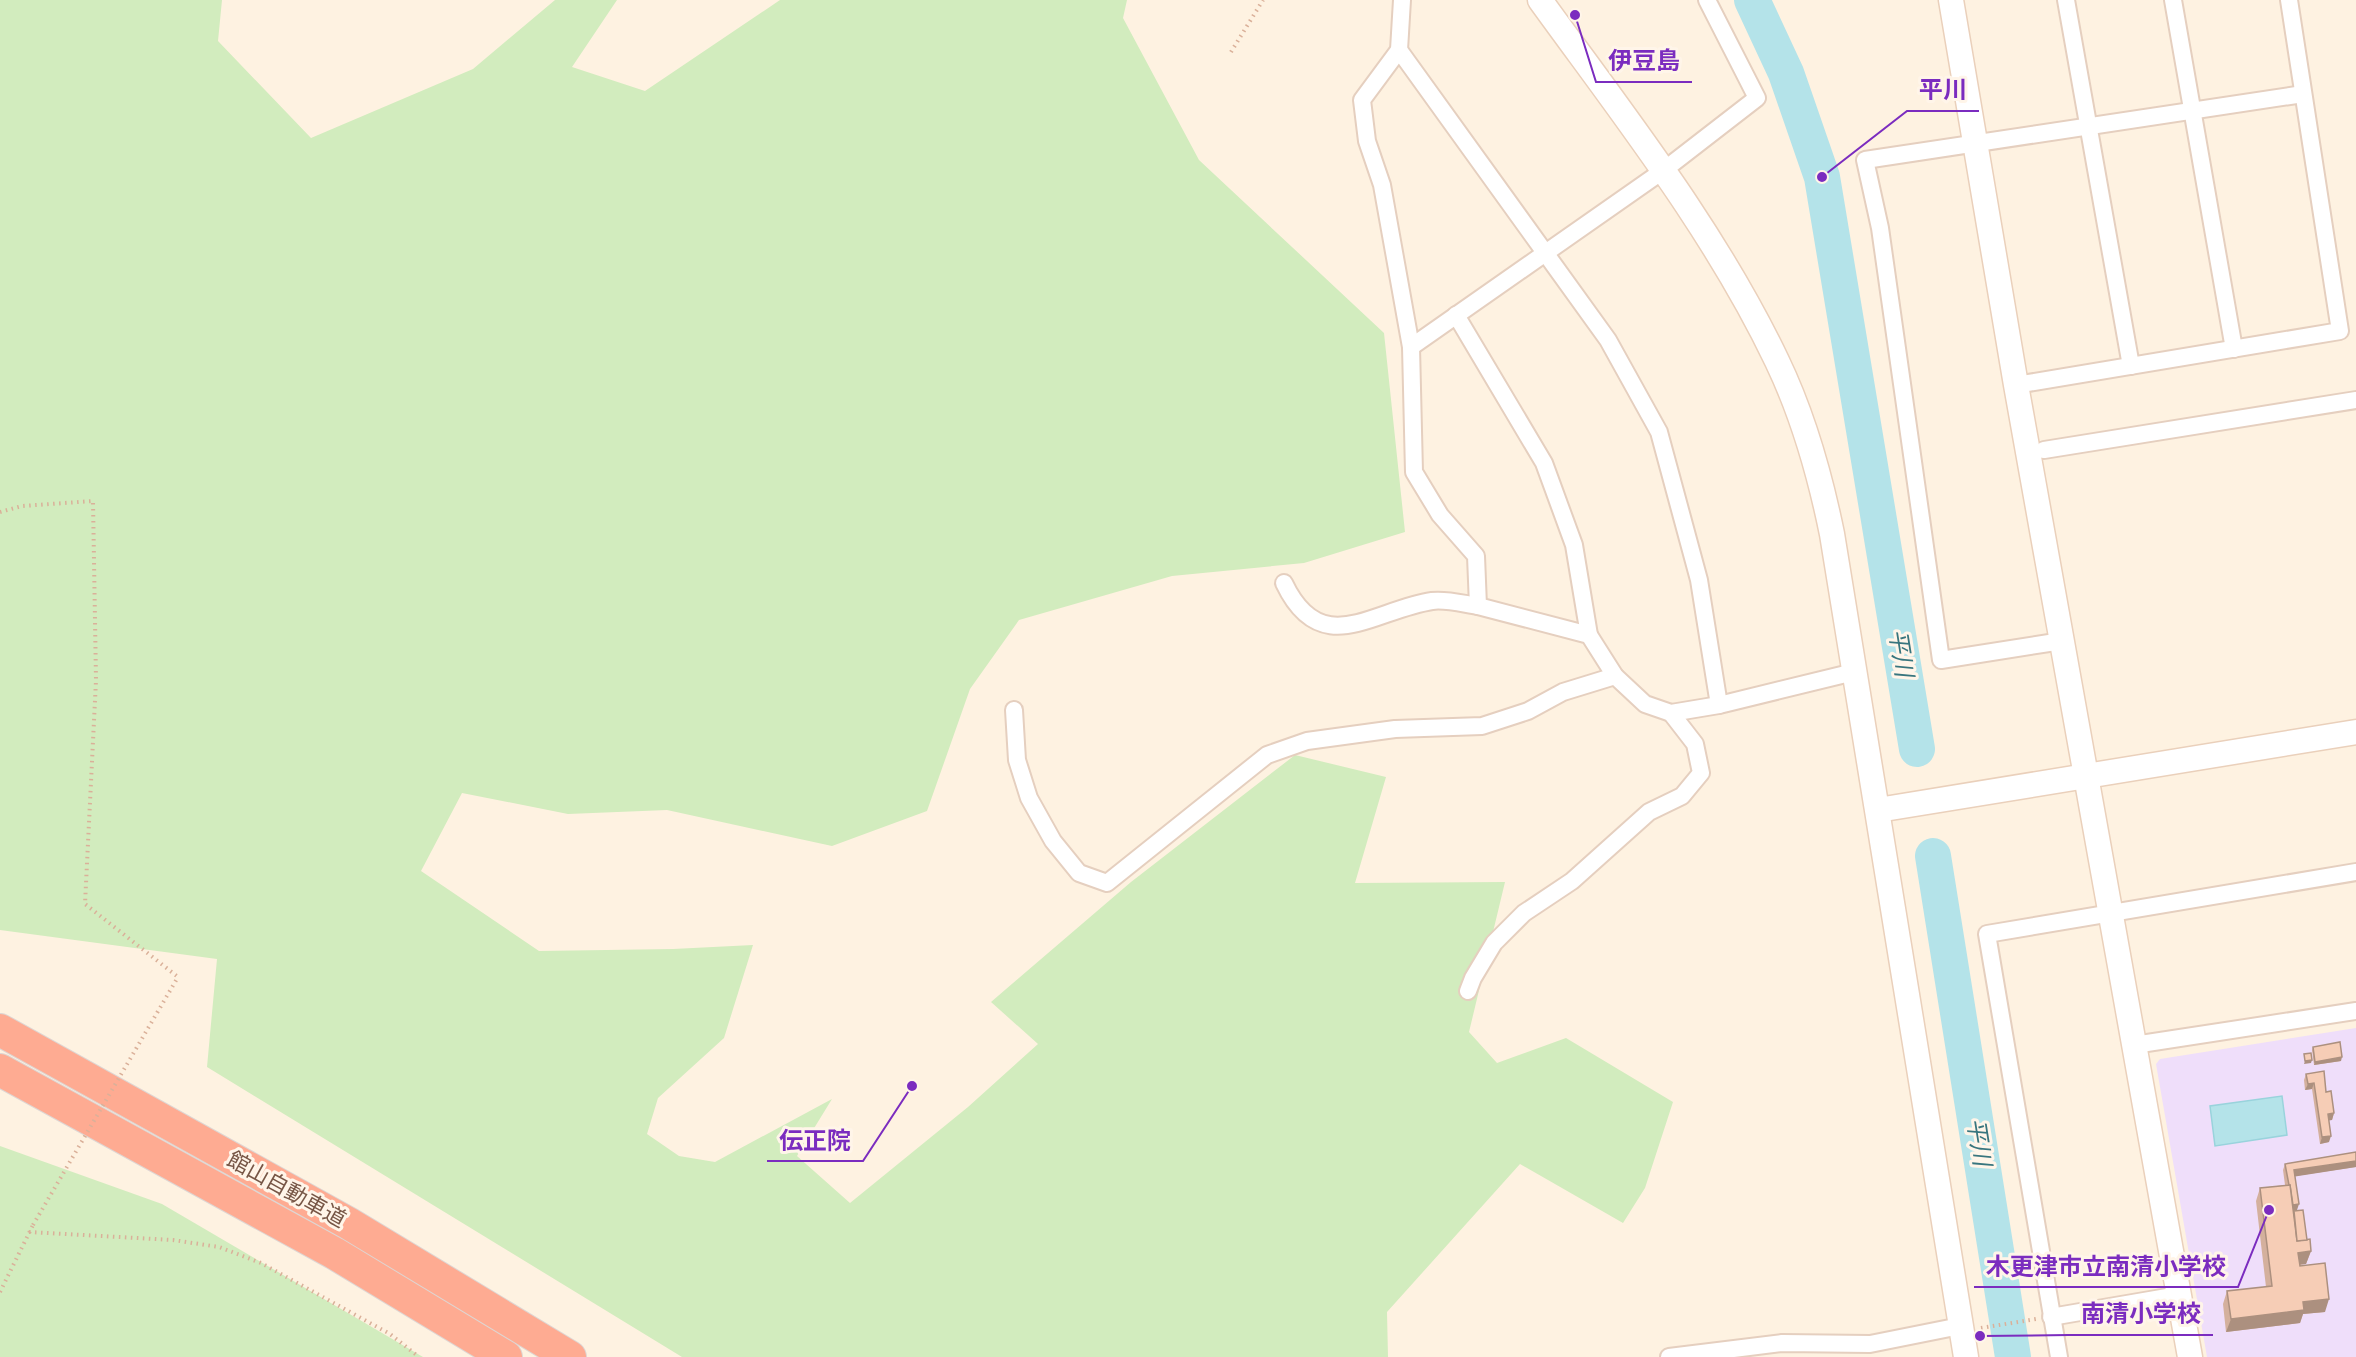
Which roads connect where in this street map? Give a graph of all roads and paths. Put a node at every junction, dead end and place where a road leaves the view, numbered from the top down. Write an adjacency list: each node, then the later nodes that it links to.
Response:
1 (1263, 0): 10 (path)
2 (1402, 0): 9 (street)
3 (1540, 0): 15 (street)
4 (1707, 0): 15 (street)
5 (1951, 0): 14 (street)
6 (2066, 0): 13 (street)
7 (2174, 0): 12 (street)
8 (2289, 0): 11 (street)
9 (1399, 50): 16 (street); 18 (street)
10 (1231, 52)
11 (2303, 94): 12 (street); 19 (street)
12 (2193, 111): 13 (street); 19 (street)
13 (2089, 127): 14 (street); 20 (street)
14 (1975, 144): 21 (street); 28 (street)
15 (1664, 170): 16 (street); 29 (street)
16 (1544, 254): 17 (street); 31 (street)
17 (1456, 315): 18 (street); 27 (street)
18 (1411, 346): 26 (street)
19 (2234, 349): 20 (street)
20 (2131, 366): 21 (street)
21 (2016, 385): 28 (street)
22 (2356, 400): 23 (street)
23 (2044, 450)
24 (0, 512): 44 (path, bridge)
25 (1284, 583): 26 (street)
26 (1478, 606): 27 (street)
27 (1589, 635): 30 (street)
28 (2062, 641): 35 (street)
29 (1854, 672): 31 (street); 36 (street)
30 (1615, 675): 32 (street); 33 (street)
31 (1719, 705): 33 (street)
32 (1014, 710)
33 (1671, 713): 39 (street)
34 (2356, 732): 35 (street)
35 (2086, 775): 36 (street); 38 (street)
36 (1878, 810): 48 (street)
37 (2356, 872): 38 (street)
38 (2110, 913): 42 (street); 47 (street)
39 (1468, 992)
40 (2356, 1011): 42 (street)
41 (0, 1030): 51 (highway, 館山自動車道)
42 (2134, 1045): 46 (street)
43 (0, 1070): 50 (highway, 館山自動車道)
44 (29, 1232): 45 (path); 49 (path)
45 (0, 1292)
46 (2179, 1295): 47 (street); 55 (street)
47 (2045, 1318): 48 (path); 54 (street)
48 (1972, 1327): 52 (street); 53 (street)
49 (419, 1357)
50 (506, 1357)
51 (570, 1357)
52 (1669, 1357)
53 (1966, 1357)
54 (2059, 1357)
55 (2190, 1357)

